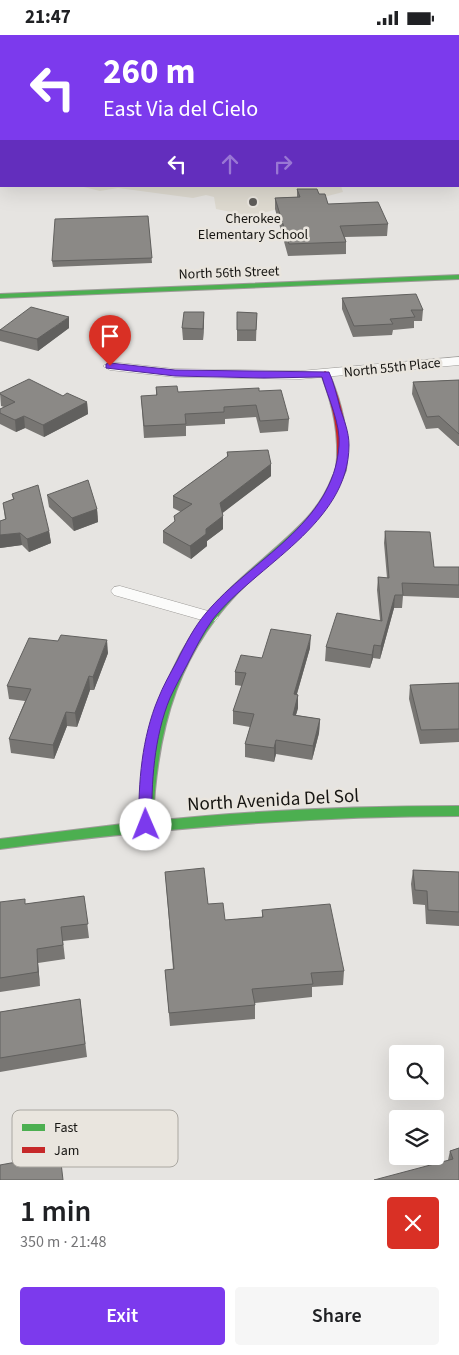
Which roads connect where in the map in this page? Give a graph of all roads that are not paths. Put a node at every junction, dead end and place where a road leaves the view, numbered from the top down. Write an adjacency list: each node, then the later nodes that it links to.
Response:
1 (459, 277): 2 (street, North 56th Street)
2 (0, 296)
3 (459, 361): 5 (street, North 55th Place)
4 (110, 366): 5 (street, North 55th Place)
5 (325, 374): 7 (street)
6 (120, 591): 7 (street)
7 (209, 617): 9 (street)
8 (459, 811): 9 (street, North Avenida Del Sol)
9 (146, 825): 10 (street, North Avenida Del Sol)
10 (0, 845)

